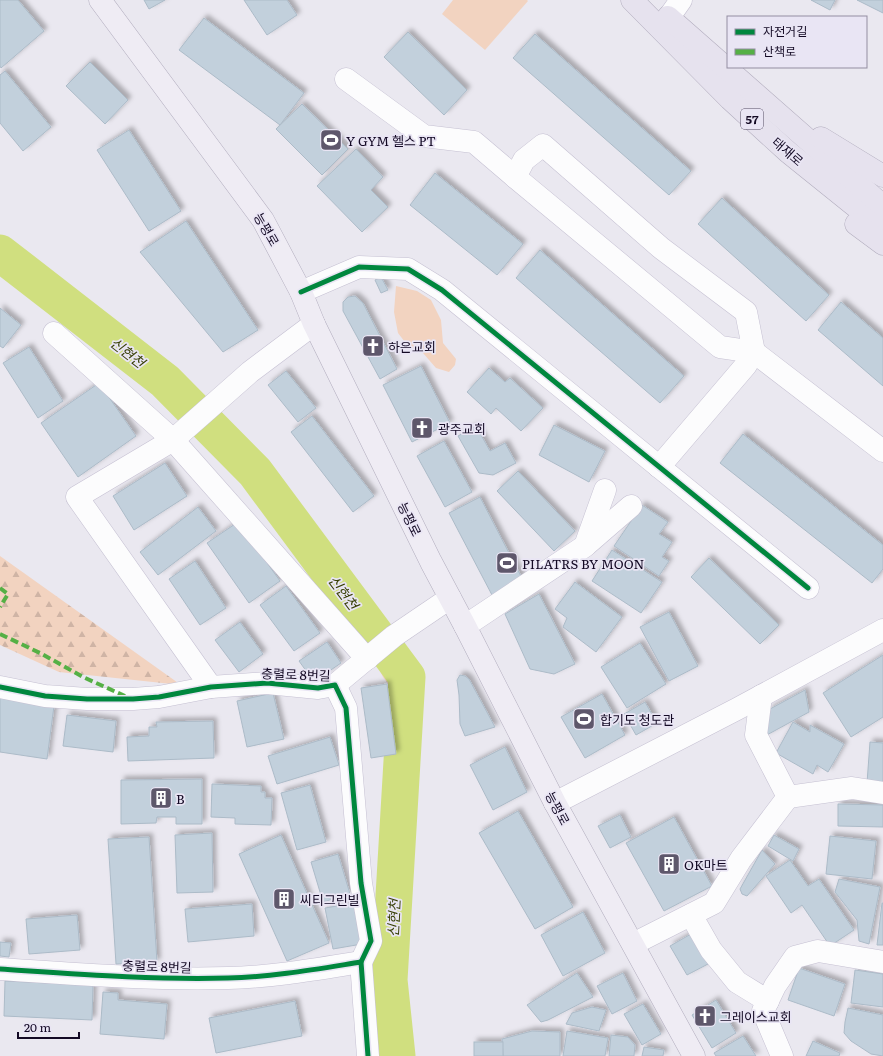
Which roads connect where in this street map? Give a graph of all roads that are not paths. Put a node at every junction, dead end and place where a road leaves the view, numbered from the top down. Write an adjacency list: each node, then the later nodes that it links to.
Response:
1 (100, 0): 13 (main road, 능평로)
2 (632, 0): 7 (highway, 태재로 / 57)
3 (651, 0): 5 (highway, 태재로 / 57)
4 (681, 0): 5 (street)
5 (669, 18): 7 (highway, 태재로 / 57)
6 (346, 79): 9 (street)
7 (737, 91): 8 (highway); 10 (highway, 태재로 / 57); 11 (highway, 태재로 / 57); 12 (highway)
8 (883, 176)
9 (515, 177): 16 (street); 16 (street)
10 (883, 206)
11 (883, 227)
12 (883, 244)
13 (301, 292): 14 (main road, 능평로); 19 (street)
14 (314, 324): 17 (street); 24 (main road, 능평로)
15 (54, 333): 17 (street)
16 (754, 352): 18 (street); 19 (street)
17 (178, 436): 27 (street); 30 (street)
18 (883, 451)
19 (659, 467): 23 (street)
20 (605, 490): 22 (street)
21 (631, 506): 22 (street)
22 (585, 546): 25 (street)
23 (808, 588)
24 (450, 598): 25 (main road, 능평로); 27 (street)
25 (465, 626): 34 (main road, 능평로)
26 (883, 630): 31 (street)
27 (370, 656): 28 (street)
28 (335, 685): 30 (street, 충렬로 8번길); 37 (street, 충렬로 8번길)
29 (0, 687): 30 (street, 충렬로 8번길)
30 (211, 687)
31 (761, 696): 33 (street); 34 (street)
32 (883, 793): 33 (street)
33 (788, 797): 35 (street)
34 (555, 803): 36 (main road, 능평로)
35 (691, 915): 36 (street); 40 (street)
36 (633, 944): 42 (main road, 능평로)
37 (361, 962): 39 (street, 충렬로 8번길); 41 (street, 충렬로 8번길)
38 (883, 962): 40 (street)
39 (0, 969)
40 (768, 1001): 43 (street)
41 (368, 1056)
42 (694, 1056)
43 (782, 1056)

